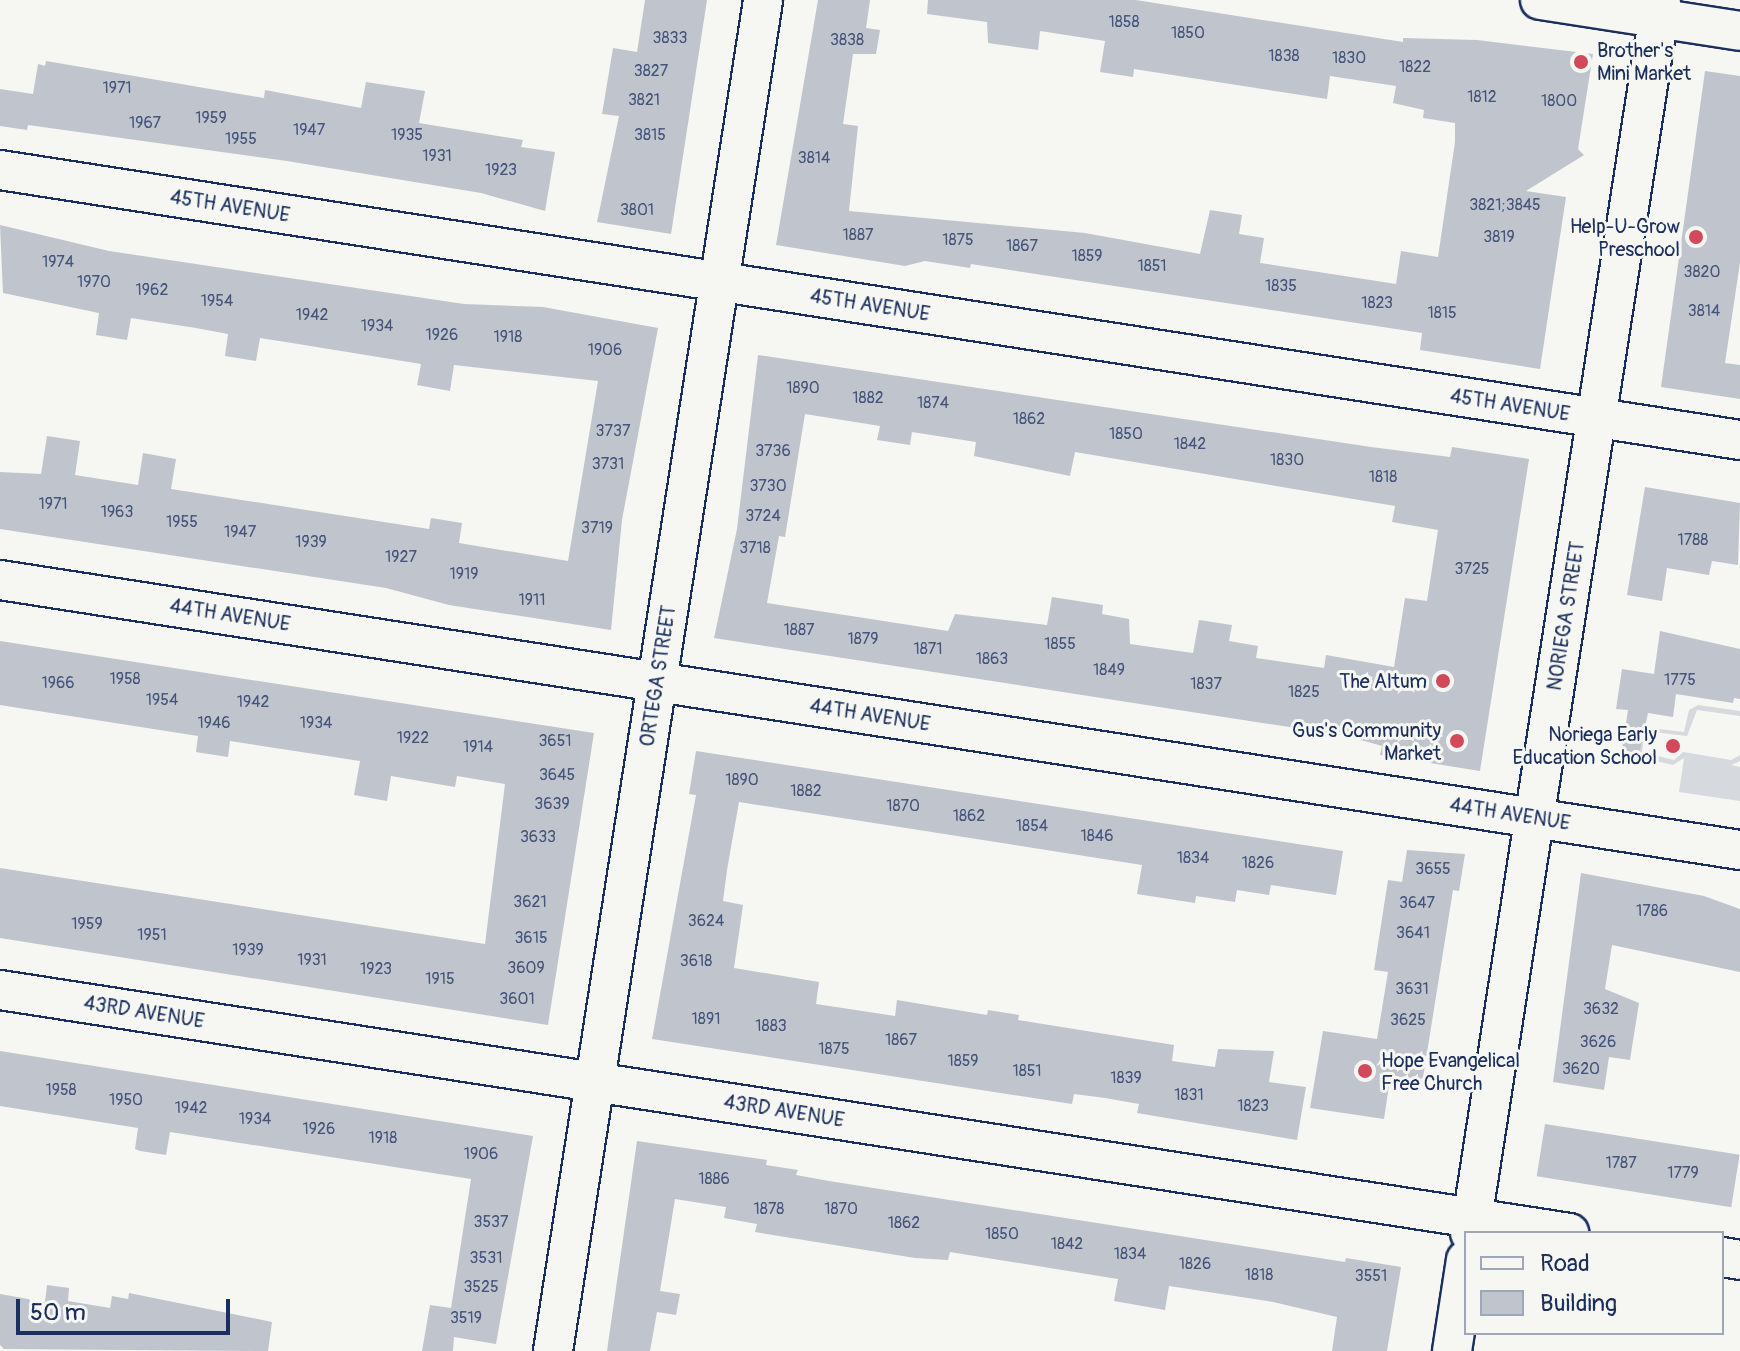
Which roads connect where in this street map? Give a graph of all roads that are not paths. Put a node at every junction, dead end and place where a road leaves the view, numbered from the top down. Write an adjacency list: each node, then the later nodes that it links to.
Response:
1 (763, 0): 6 (street, ORTEGA STREET)
2 (1540, 0): 3 (street)
3 (1660, 9): 4 (street); 7 (street, NORIEGA STREET)
4 (1740, 31)
5 (0, 170): 6 (street, 45TH AVENUE)
6 (719, 282): 7 (street, 45TH AVENUE); 10 (street, ORTEGA STREET)
7 (1596, 418): 8 (street, 45TH AVENUE); 11 (street, NORIEGA STREET)
8 (1740, 440)
9 (0, 580): 10 (street, 44TH AVENUE)
10 (657, 682): 11 (street, 44TH AVENUE); 14 (street, ORTEGA STREET)
11 (1534, 818): 12 (street, 44TH AVENUE); 15 (street, NORIEGA STREET)
12 (1740, 850)
13 (0, 990): 14 (street, 43RD AVENUE)
14 (595, 1082): 15 (street, 43RD AVENUE); 18 (street, ORTEGA STREET)
15 (1471, 1226): 16 (street, 43RD AVENUE)
16 (1541, 1231)
17 (1464, 1273): 19 (street)
18 (553, 1351)
19 (1452, 1351)

